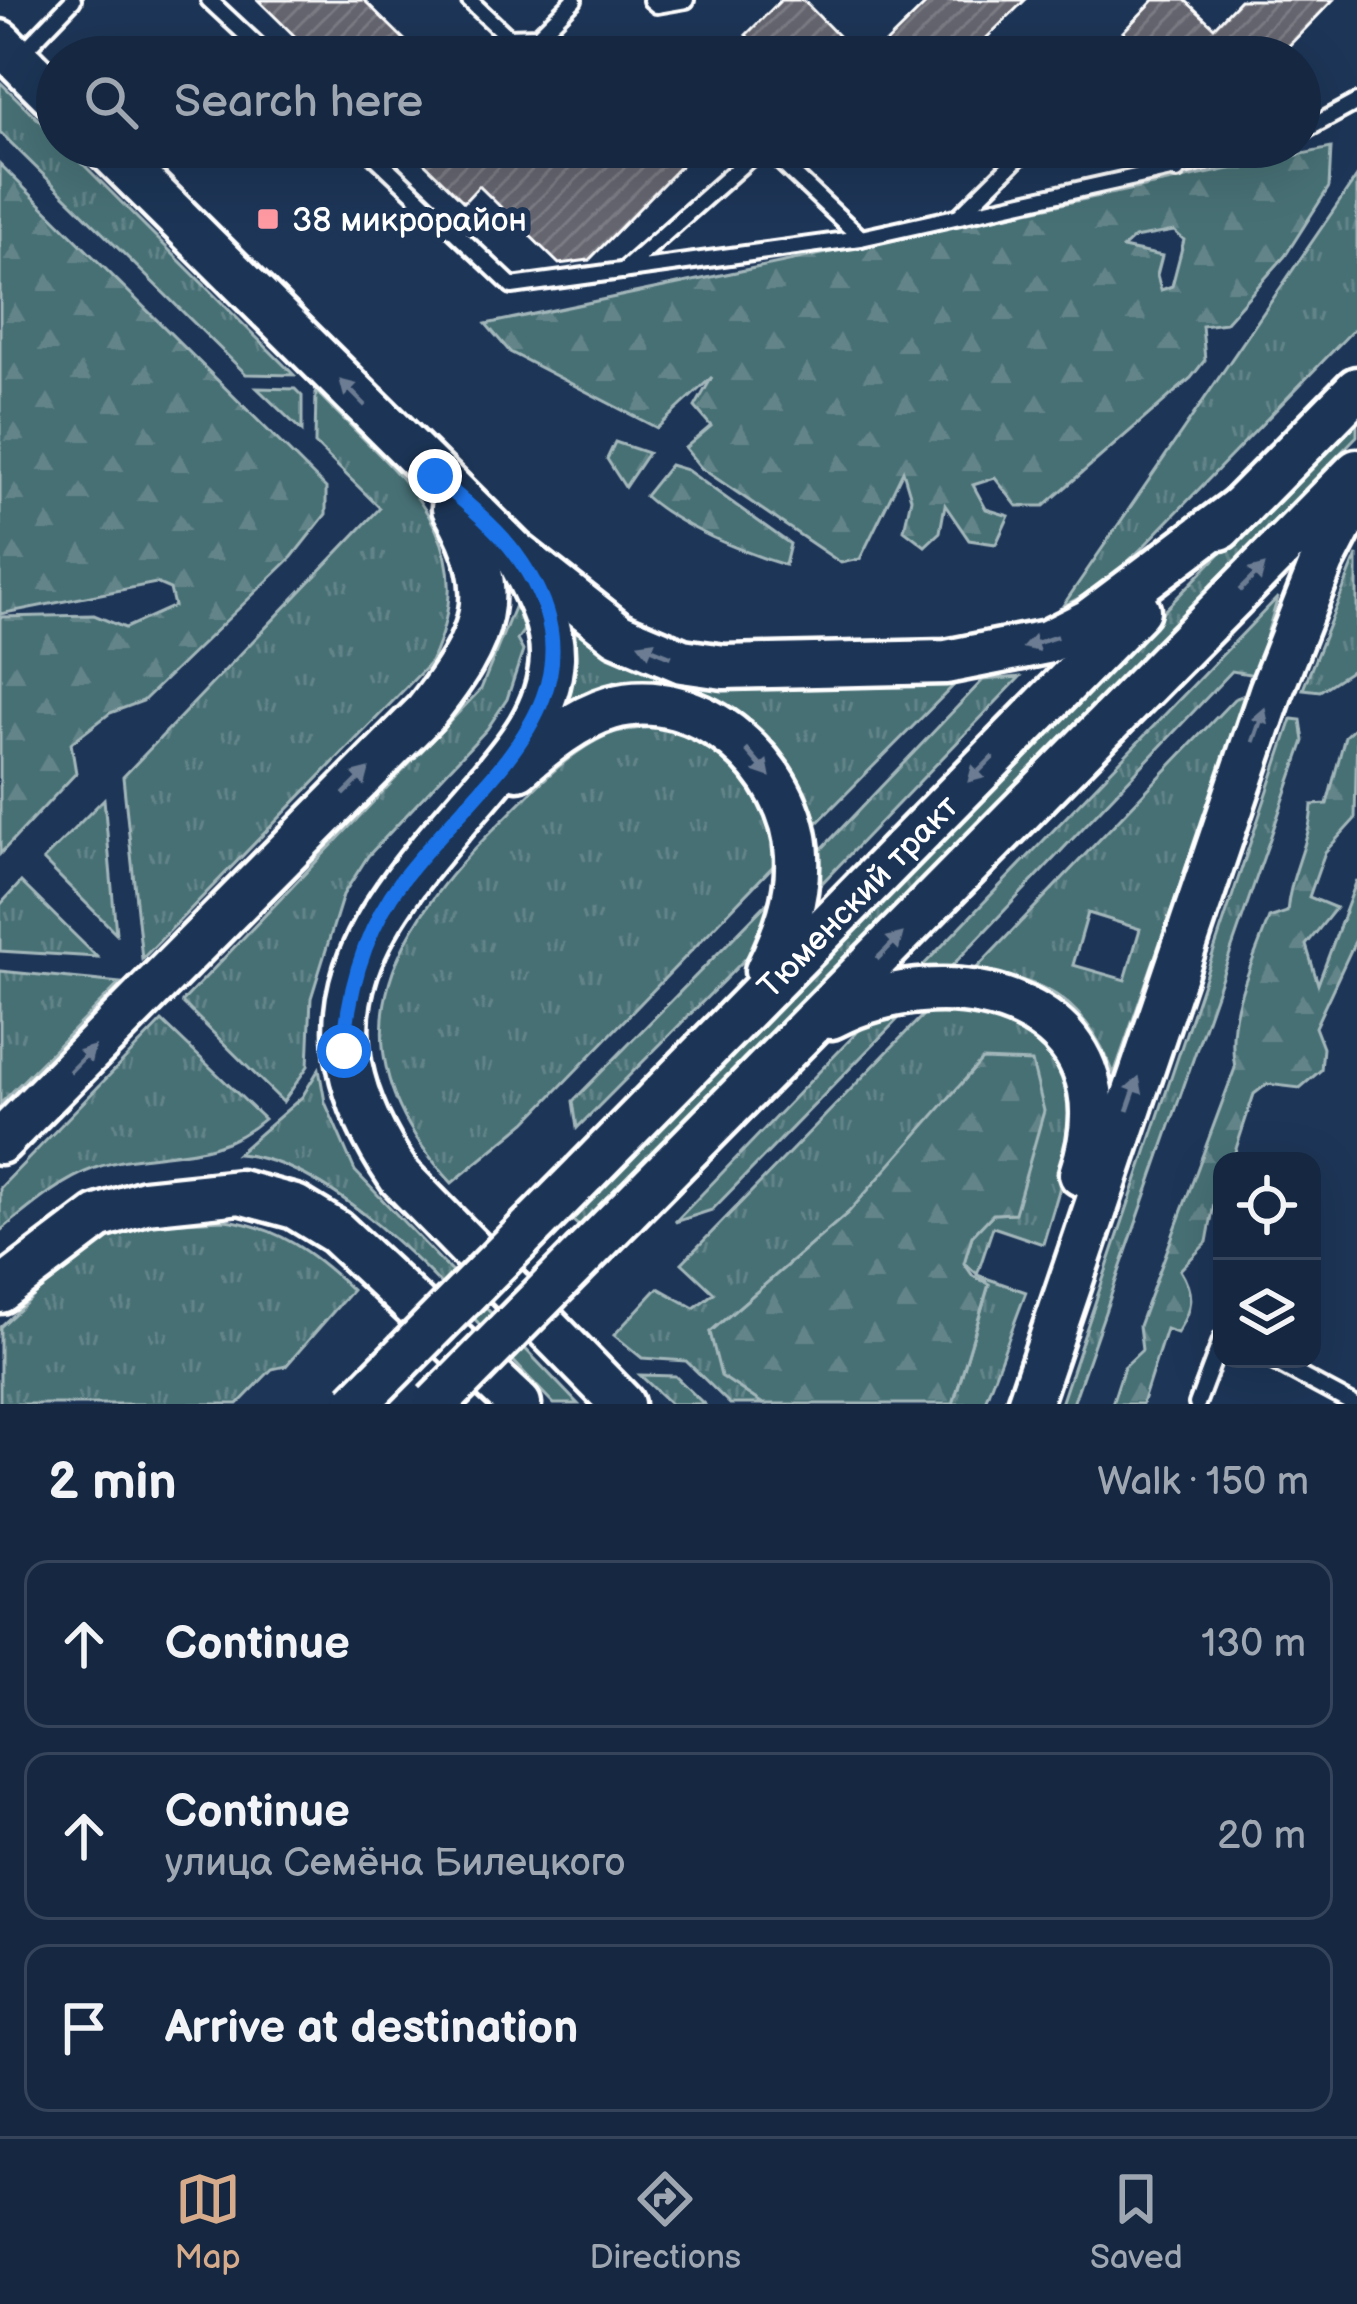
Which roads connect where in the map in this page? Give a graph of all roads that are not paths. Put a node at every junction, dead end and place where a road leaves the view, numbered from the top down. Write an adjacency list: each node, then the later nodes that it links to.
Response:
1 (73, 0): 10 (lane)
2 (209, 0): 7 (lane)
3 (469, 0): 8 (lane)
4 (574, 0): 9 (lane)
5 (651, 0): 6 (lane)
6 (686, 0)
7 (248, 36)
8 (507, 36)
9 (538, 36)
10 (9, 51): 11 (main road)
11 (36, 78)
12 (1357, 102): 13 (lane)
13 (1321, 122)
14 (127, 168): 27 (main road, one-way to 14)
15 (387, 168): 24 (lane)
16 (739, 168): 24 (lane)
17 (786, 168): 23 (lane)
18 (1008, 168): 22 (lane)
19 (1174, 168): 21 (lane)
20 (1189, 168): 21 (lane)
21 (1177, 171): 22 (lane)
22 (958, 218): 23 (lane)
23 (861, 238): 24 (lane)
24 (623, 271)
25 (1357, 389): 29 (main road, Тюменский тракт)
26 (1357, 472): 33 (main road, Тюменский тракт, one-way to 26)
27 (435, 476): 30 (main road); 34 (main road, one-way to 27)
28 (1357, 494): 43 (main road, one-way to 28)
29 (1240, 507): 30 (main road, one-way to 30); 32 (main road, Тюменский тракт, one-way to 32)
30 (514, 552): 31 (main road)
31 (449, 828): 32 (main road, one-way to 32); 41 (main road)
32 (753, 999): 38 (main road, Тюменский тракт, bridge)
33 (808, 1029): 39 (main road, Тюменский тракт, bridge); 42 (main road)
34 (0, 1142)
35 (0, 1292): 40 (main road)
36 (1213, 1362): 44 (lane)
37 (1286, 1368): 45 (lane)
38 (356, 1404)
39 (436, 1404)
40 (519, 1404)
41 (622, 1404)
42 (1001, 1404)
43 (1029, 1404)
44 (1197, 1404)
45 (1352, 1404)

